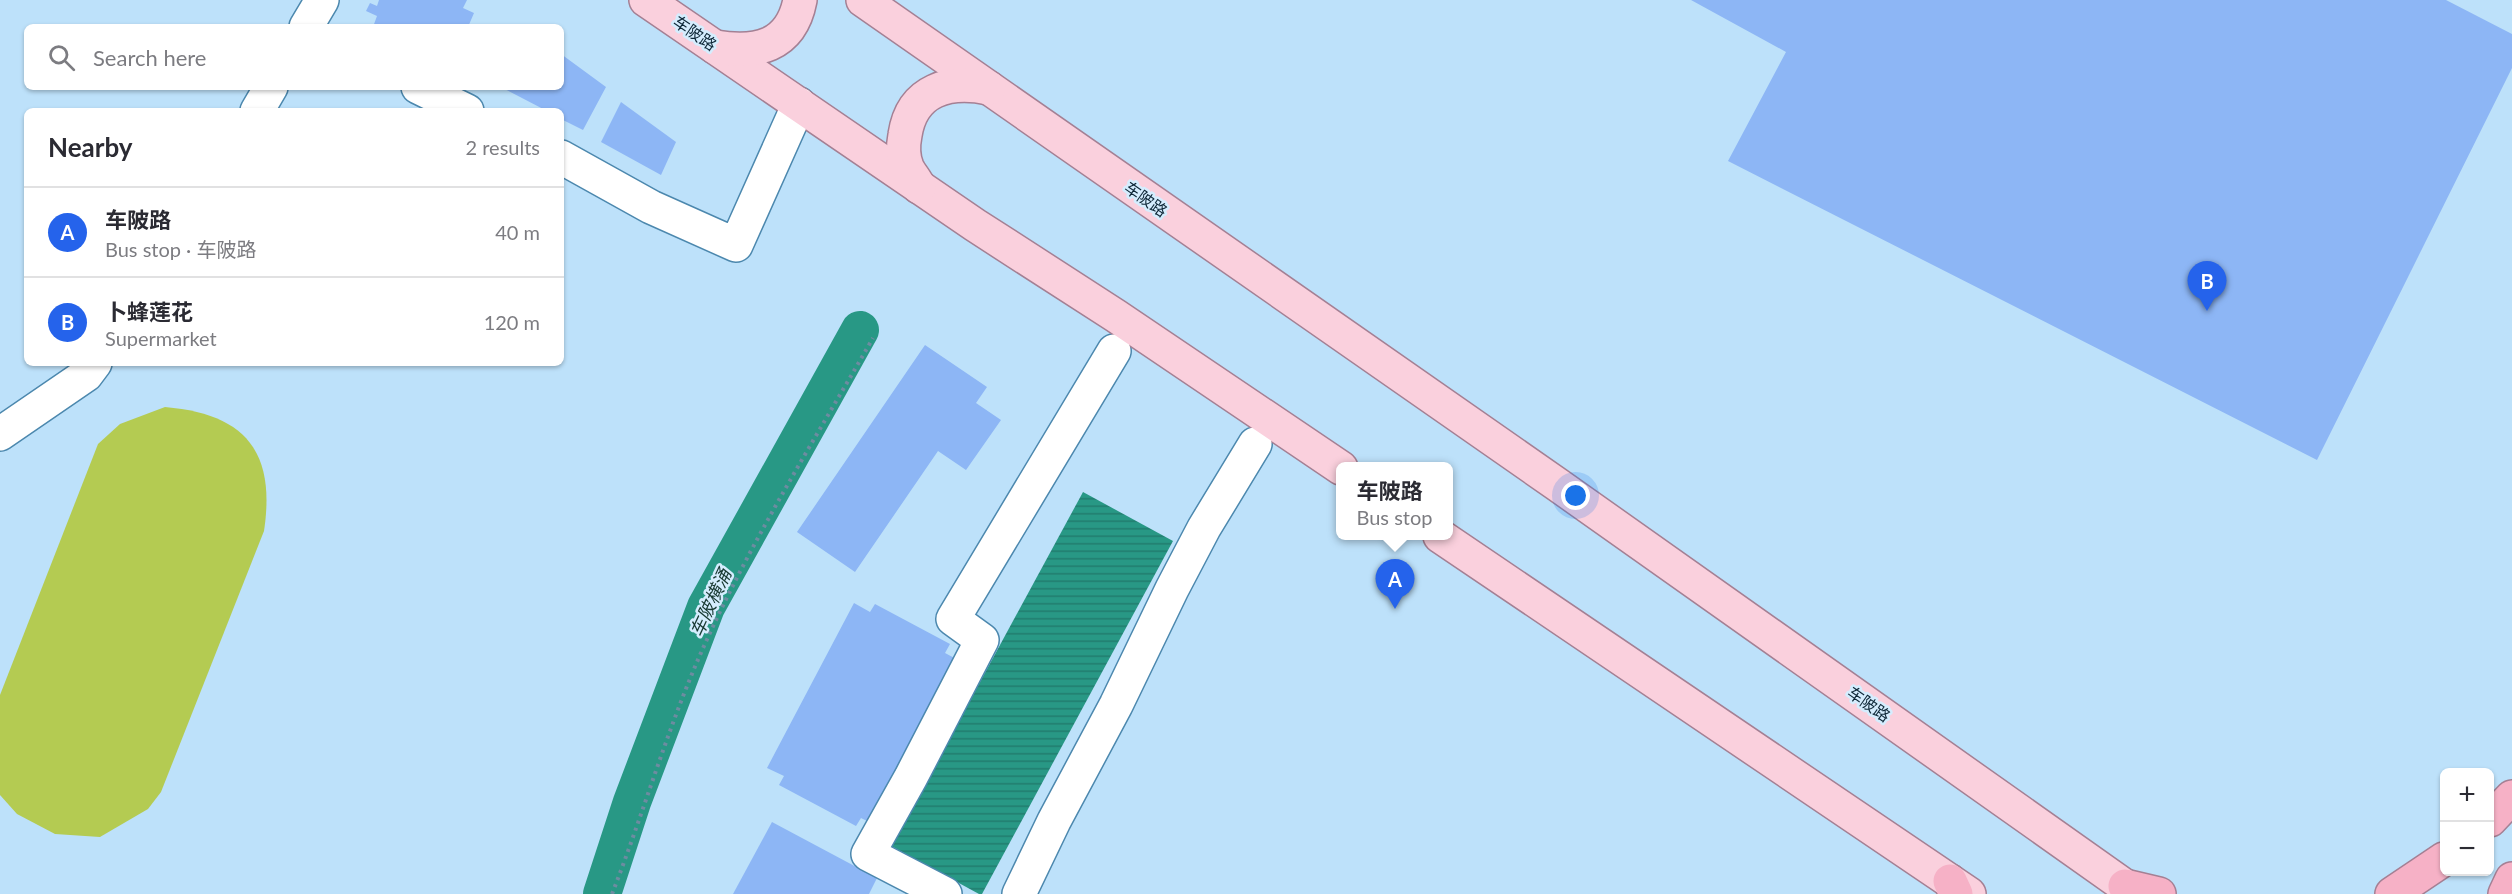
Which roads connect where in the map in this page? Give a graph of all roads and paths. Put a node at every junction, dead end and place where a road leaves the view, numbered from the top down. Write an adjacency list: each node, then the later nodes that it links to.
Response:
1 (322, 0): 5 (street)
2 (646, 0): 6 (main road, 车陂路)
3 (800, 0): 6 (main road)
4 (863, 0): 7 (main road, 车陂路)
5 (308, 24)
6 (715, 46): 10 (main road, 车陂路)
7 (989, 88): 14 (main road); 27 (main road, 车陂路)
8 (269, 90): 11 (street)
9 (424, 90): 12 (street)
10 (799, 104): 13 (street); 14 (main road, 车陂路)
11 (259, 108)
12 (460, 108)
13 (564, 159)
14 (919, 186): 20 (main road, 车陂路)
15 (873, 338): 28 (path)
16 (1114, 351): 29 (street)
17 (93, 366): 18 (street)
18 (0, 434)
19 (1255, 444): 30 (street)
20 (1336, 465)
21 (1446, 540): 26 (main road)
22 (2512, 797): 23 (highway)
23 (2494, 816)
24 (2440, 862): 32 (highway)
25 (2512, 879): 33 (highway)
26 (1958, 890)
27 (2130, 890): 31 (highway)
28 (612, 894)
29 (945, 894)
30 (1019, 894)
31 (2159, 894)
32 (2392, 894)
33 (2505, 894)

